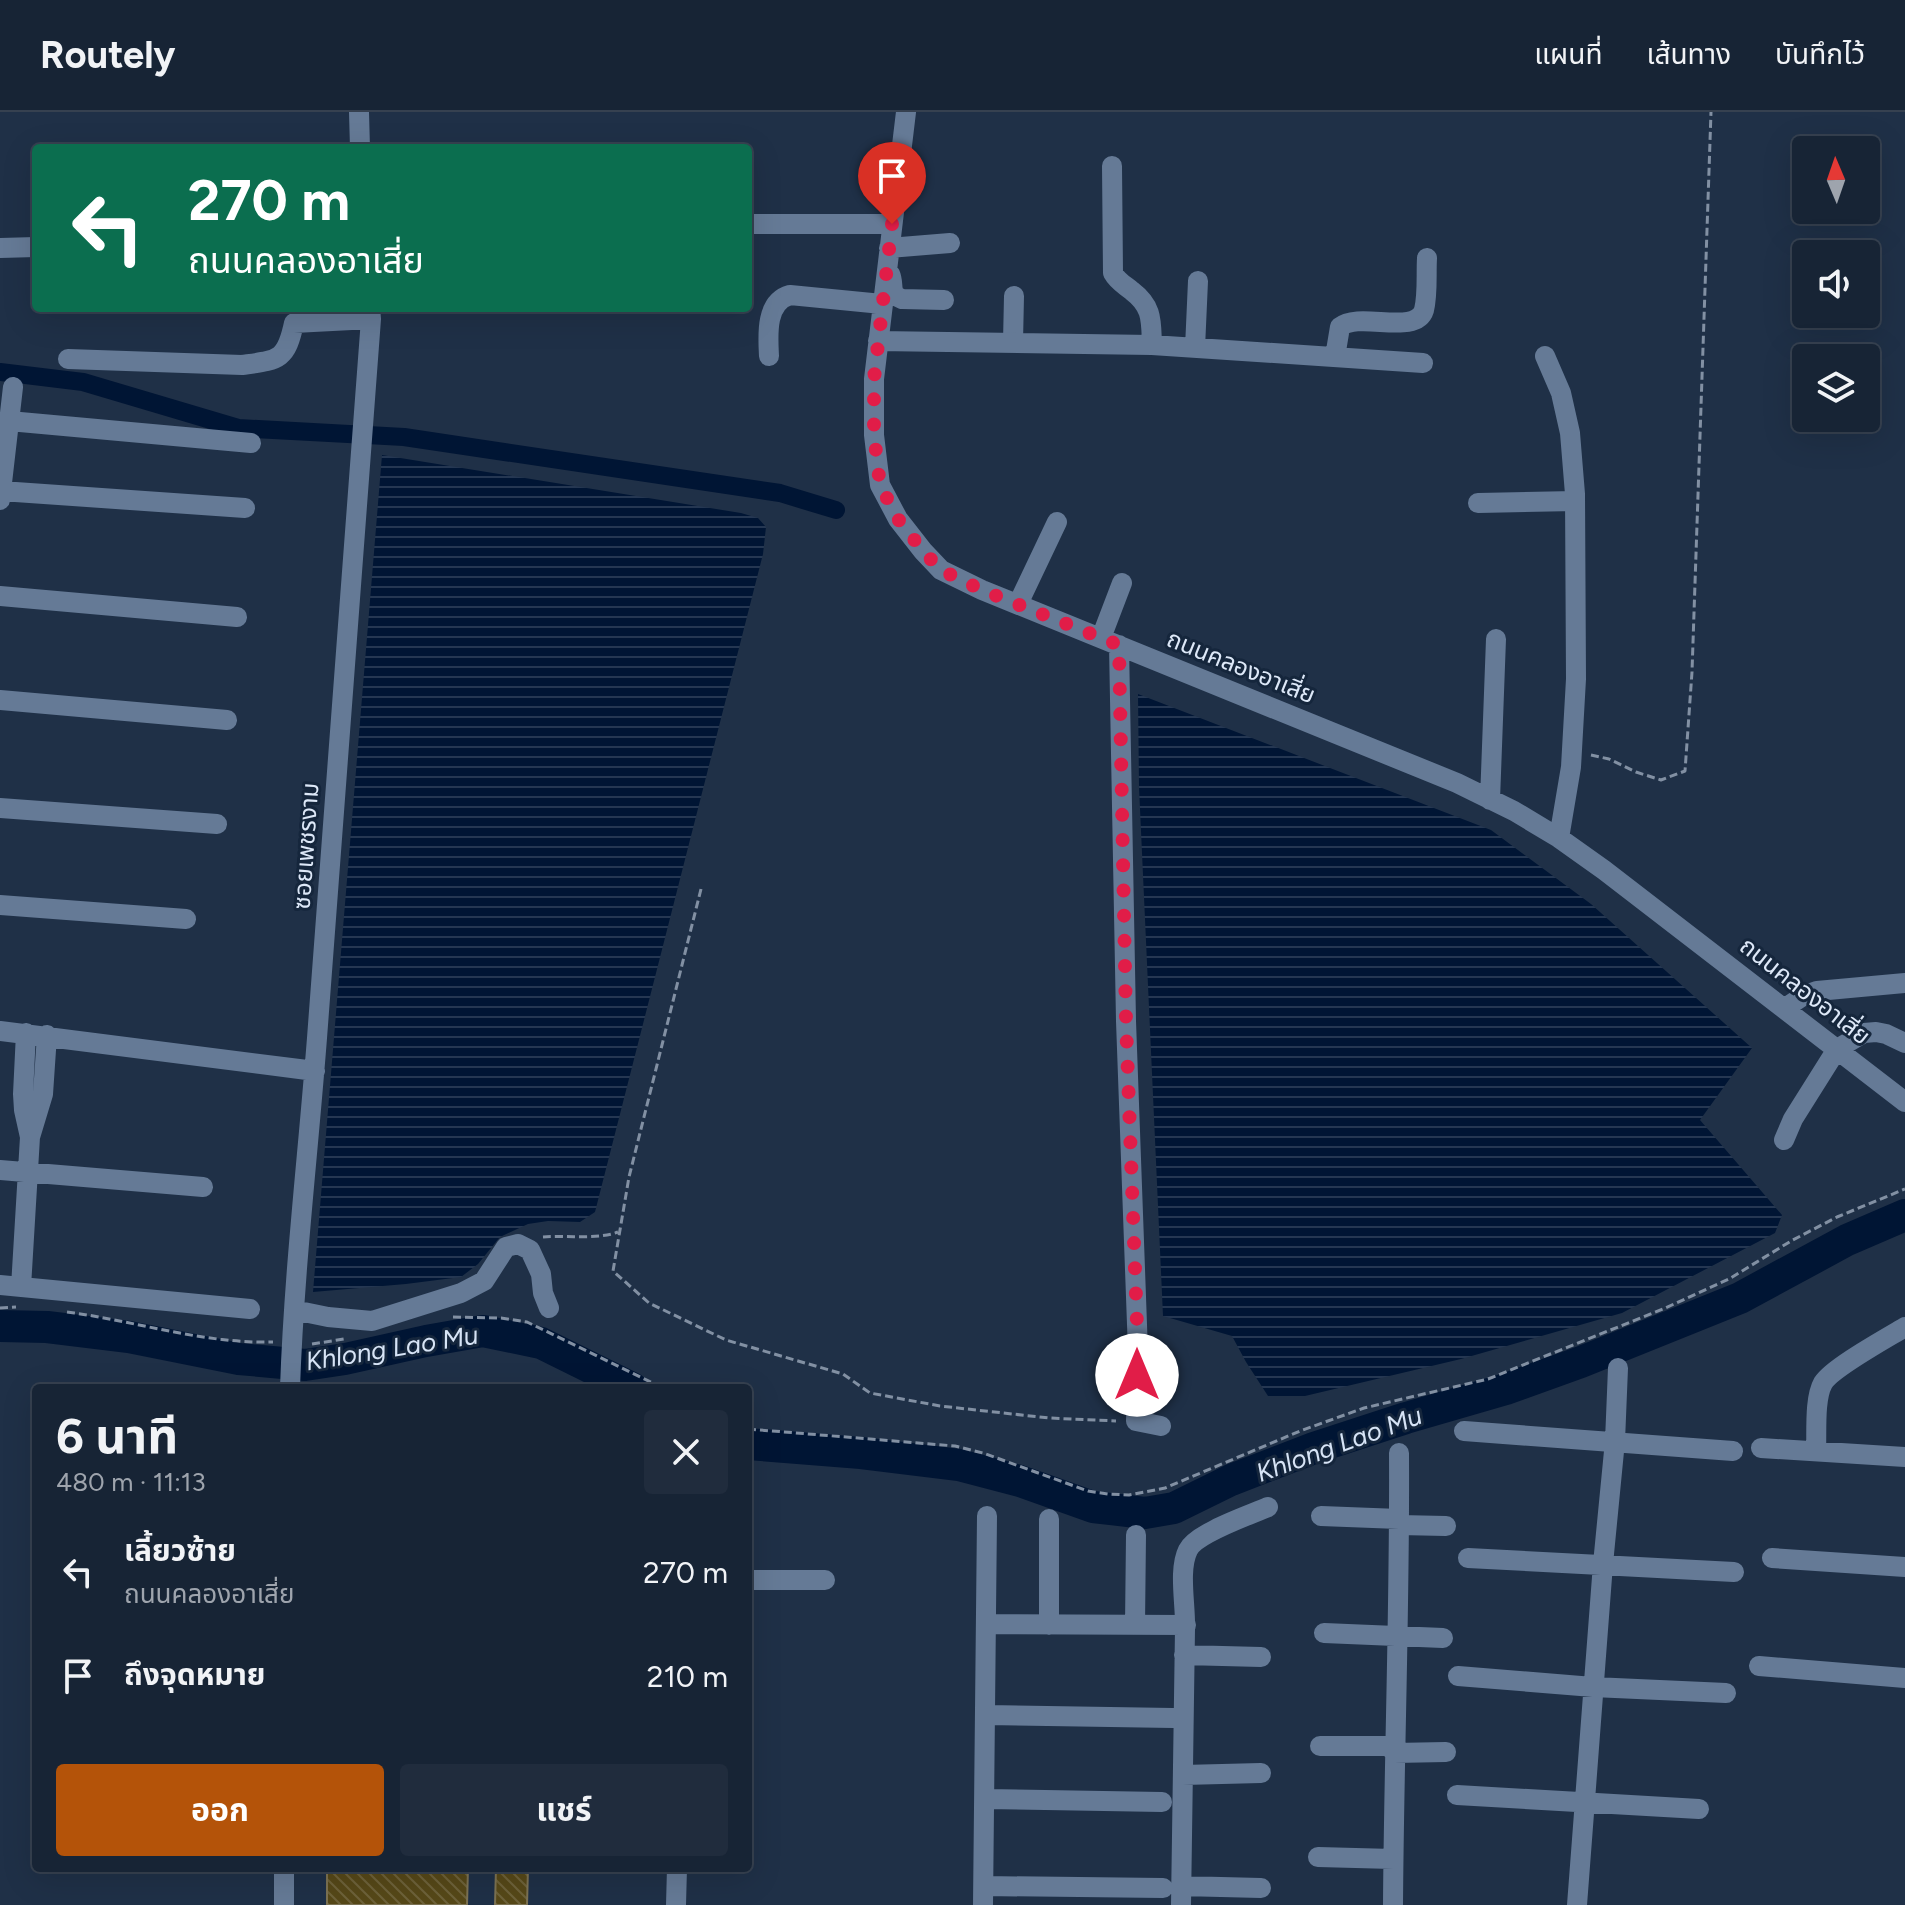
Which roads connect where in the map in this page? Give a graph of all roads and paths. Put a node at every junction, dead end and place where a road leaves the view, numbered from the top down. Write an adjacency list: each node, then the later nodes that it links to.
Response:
1 (359, 112): 4 (street)
2 (906, 112): 6 (street); 8 (street, ถนนคลองอาเสี่ย)
3 (1711, 112): 46 (path)
4 (360, 144)
5 (1112, 166): 23 (street)
6 (896, 192)
7 (752, 224): 8 (street)
8 (892, 224): 12 (street, ถนนคลองอาเสี่ย)
9 (950, 243): 12 (street)
10 (32, 247): 11 (street)
11 (0, 248)
12 (889, 248): 14 (street, ถนนคลองอาเสี่ย)
13 (1427, 258): 27 (street)
14 (886, 275): 17 (street); 18 (street, ถนนคลองอาเสี่ย)
15 (1198, 281): 24 (street)
16 (1014, 296): 22 (street)
17 (944, 300)
18 (882, 304): 21 (street, ถนนคลองอาเสี่ย); 25 (street)
19 (370, 314): 20 (street); 61 (street, ซอยเพชรงาม)
20 (293, 315): 28 (street)
21 (878, 341): 22 (street); 40 (street, ถนนคลองอาเสี่ย)
22 (1013, 342): 23 (street)
23 (1152, 345): 24 (street)
24 (1195, 348): 27 (street)
25 (769, 356)
26 (1545, 356): 34 (street)
27 (1335, 357): 29 (street)
28 (68, 359)
29 (1423, 363)
30 (13, 387): 31 (street)
31 (9, 421): 32 (street); 33 (street)
32 (251, 443)
33 (1, 491): 36 (street)
34 (1575, 501): 35 (street); 46 (street)
35 (1478, 503)
36 (245, 508)
37 (1057, 522): 40 (street)
38 (1122, 583): 43 (street)
39 (0, 596): 41 (street)
40 (1018, 604): 43 (street, ถนนคลองอาเสี่ย)
41 (237, 617)
42 (1496, 639): 47 (street)
43 (1110, 642): 47 (street, ถนนคลองอาเสี่ย); 78 (street)
44 (0, 700): 45 (street)
45 (227, 720)
46 (1572, 751): 50 (street)
47 (1490, 800): 50 (street, ถนนคลองอาเสี่ย)
48 (0, 808): 49 (street)
49 (217, 824)
50 (1559, 838): 55 (street, ถนนคลองอาเสี่ย)
51 (701, 889): 69 (path)
52 (0, 905): 53 (street)
53 (186, 919)
54 (1905, 983): 55 (street)
55 (1785, 1008): 60 (street, ถนนคลองอาเสี่ย)
56 (0, 1031): 57 (street)
57 (26, 1033): 58 (street); 63 (street)
58 (47, 1035): 61 (street); 63 (street)
59 (1905, 1043): 60 (street)
60 (1837, 1049): 62 (street, ถนนคลองอาเสี่ย); 64 (street)
61 (315, 1071): 74 (street, ซอยเพชรงาม)
62 (1905, 1102)
63 (30, 1137): 66 (street)
64 (1784, 1140)
65 (0, 1170): 66 (street)
66 (28, 1172): 67 (street); 71 (street)
67 (203, 1187)
68 (1905, 1189): 80 (path)
69 (620, 1232): 70 (path); 78 (path)
70 (520, 1245): 72 (street); 74 (street)
71 (10, 1286): 73 (street)
72 (549, 1308)
73 (250, 1309)
74 (294, 1310): 77 (street, ซอยเพชรงาม)
75 (1905, 1327): 85 (street)
76 (1618, 1368): 82 (street)
77 (290, 1384)
78 (1136, 1421): 79 (street)
79 (1161, 1426)
80 (752, 1429)
81 (1464, 1431): 82 (street)
82 (1615, 1441): 84 (street); 97 (street)
83 (1761, 1448): 85 (street)
84 (1733, 1451)
85 (1816, 1451): 87 (street)
86 (1399, 1453): 92 (street)
87 (1905, 1457)
88 (1268, 1507): 105 (street)
89 (987, 1516): 102 (street)
90 (1321, 1516): 92 (street)
91 (1049, 1519): 103 (street)
92 (1399, 1522): 93 (street); 107 (street)
93 (1446, 1526)
94 (1136, 1535): 104 (street)
95 (1468, 1558): 97 (street)
96 (1772, 1558): 98 (street)
97 (1603, 1564): 99 (street); 114 (street)
98 (1905, 1567)
99 (1734, 1572)
100 (752, 1580): 101 (street)
101 (825, 1580)
102 (986, 1624): 103 (street); 116 (street)
103 (1049, 1625): 104 (street)
104 (1135, 1625): 105 (street)
105 (1186, 1625): 109 (street)
106 (1324, 1633): 107 (street)
107 (1397, 1635): 108 (street); 119 (street)
108 (1443, 1638)
109 (1184, 1655): 110 (street); 122 (street)
110 (1261, 1657)
111 (1759, 1666): 113 (street)
112 (1458, 1676): 114 (street)
113 (1905, 1678)
114 (1593, 1687): 115 (street); 126 (street)
115 (1726, 1693)
116 (986, 1715): 117 (street); 124 (street)
117 (1173, 1718)
118 (1320, 1746): 119 (street)
119 (1394, 1750): 120 (street); 129 (street)
120 (1446, 1752)
121 (1261, 1773): 122 (street)
122 (1183, 1775): 133 (street)
123 (1457, 1795): 126 (street)
124 (985, 1799): 125 (street); 134 (street)
125 (1162, 1802)
126 (1584, 1803): 127 (street); 138 (street)
127 (1699, 1809)
128 (1318, 1857): 129 (street)
129 (1393, 1859): 137 (street)
130 (284, 1872): 135 (street)
131 (677, 1872): 136 (street)
132 (1261, 1888): 133 (street)
133 (1175, 1893): 134 (street)
134 (983, 1896)
135 (284, 1905)
136 (676, 1905)
137 (1393, 1905)
138 (1577, 1905)

